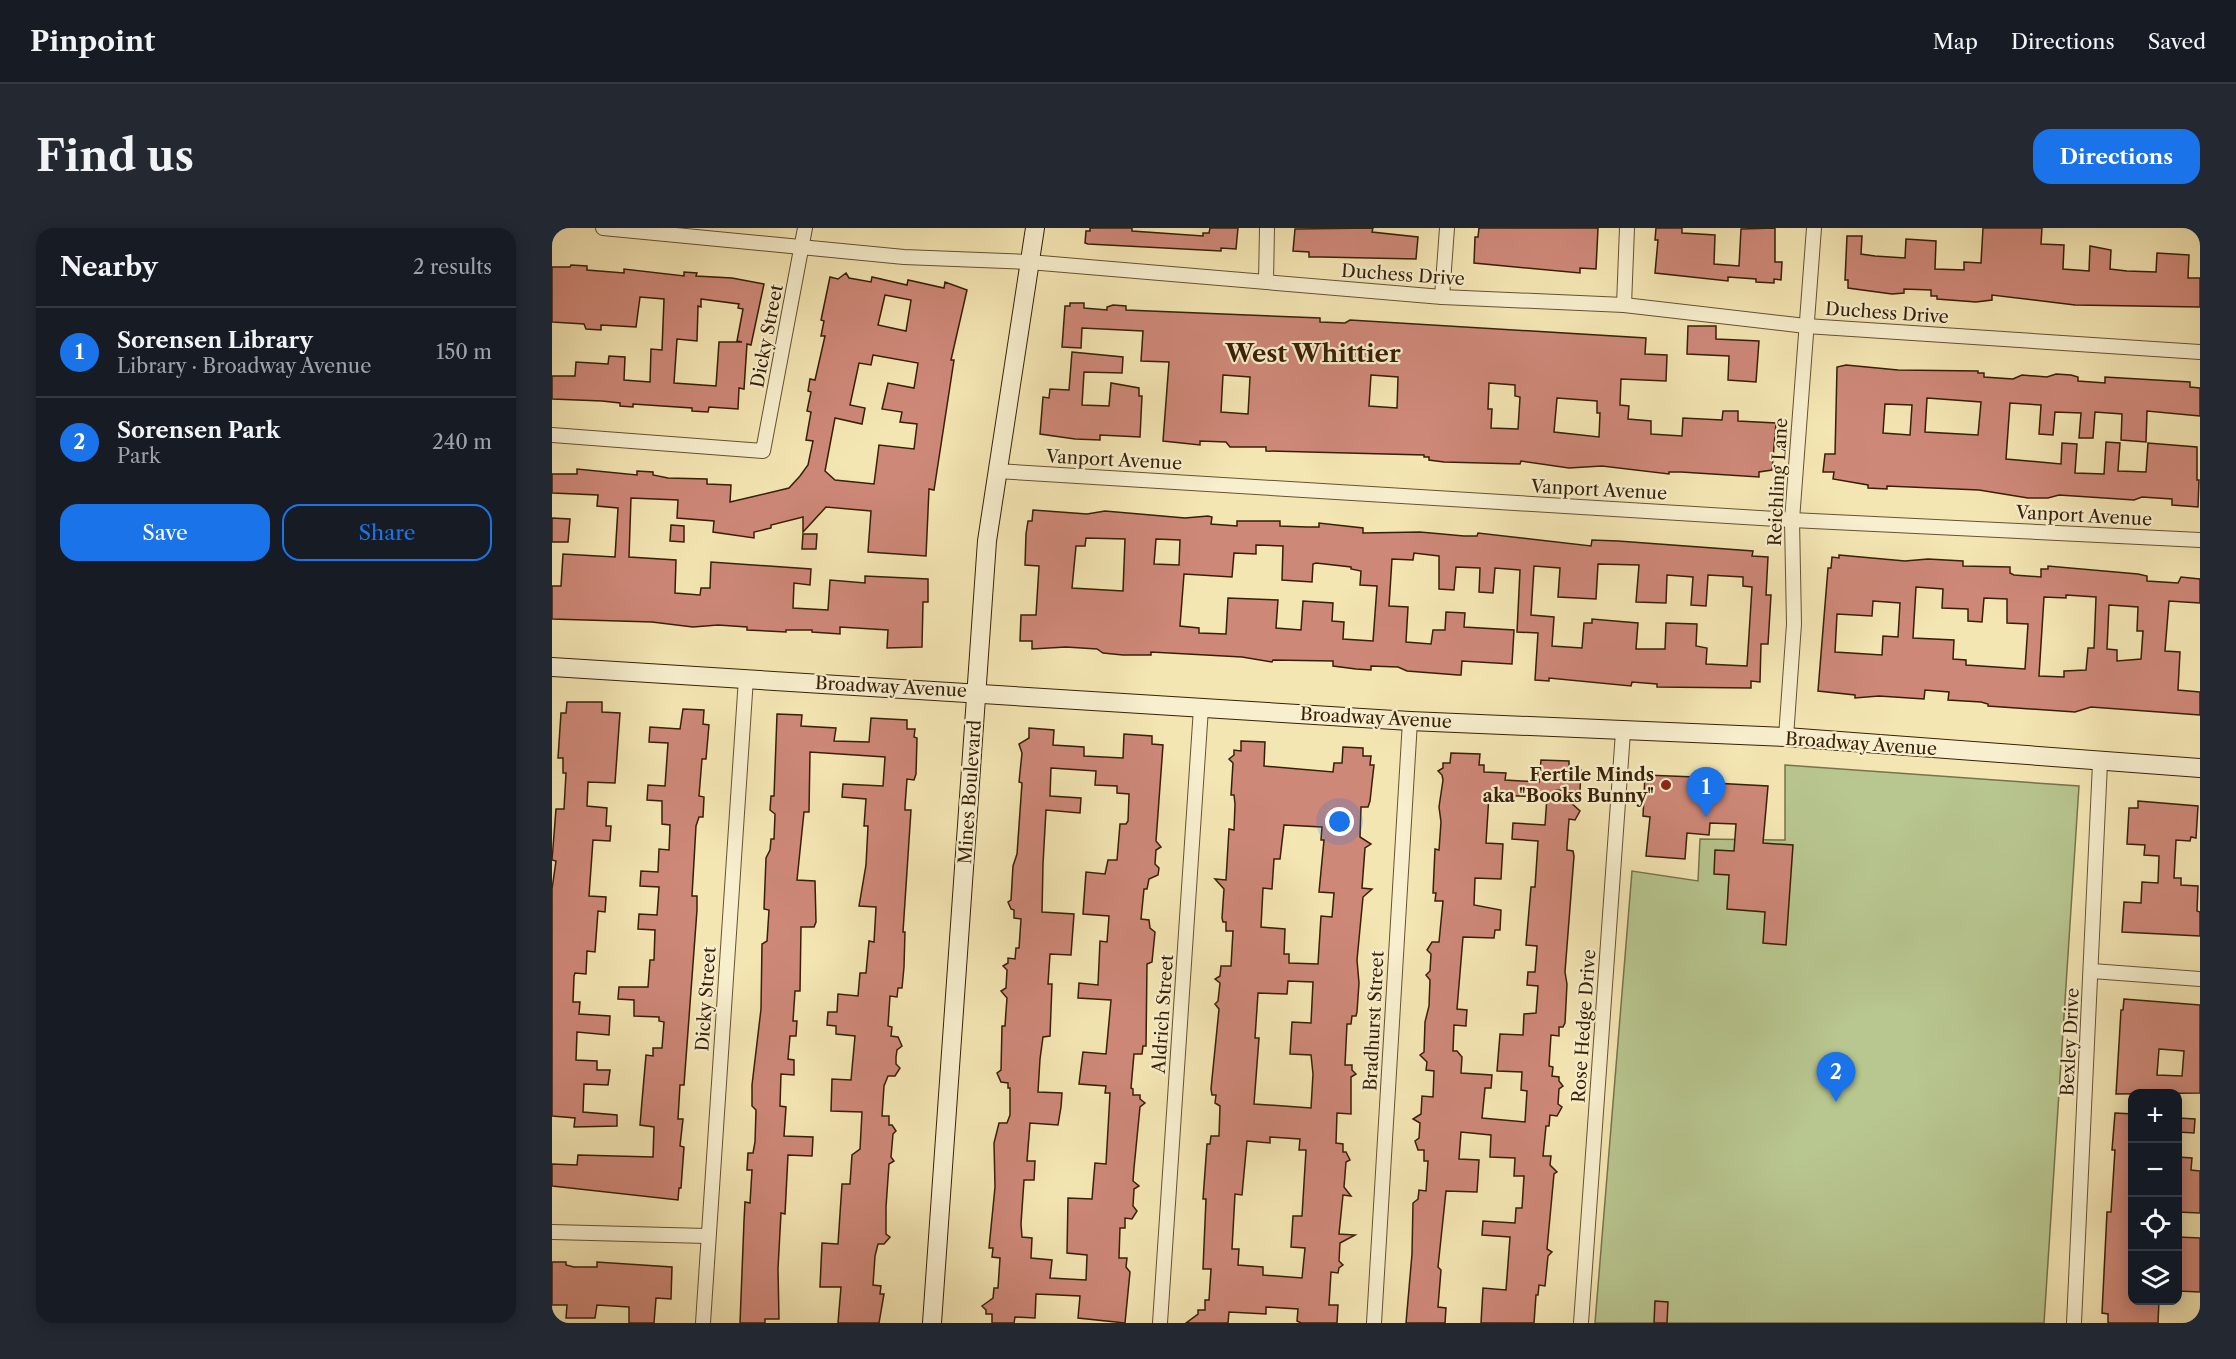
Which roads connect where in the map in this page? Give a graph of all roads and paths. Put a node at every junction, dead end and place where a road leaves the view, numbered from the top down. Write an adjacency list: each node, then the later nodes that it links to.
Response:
1 (605, 228): 8 (street, Duchess Drive)
2 (805, 228): 8 (street, Dicky Street)
3 (1035, 228): 9 (street, Mines Boulevard)
4 (1267, 228): 10 (street)
5 (1446, 228): 11 (street)
6 (1627, 228): 12 (street)
7 (1814, 228): 13 (street, Reichling Lane)
8 (802, 249): 9 (street, Duchess Drive); 15 (street, Dicky Street)
9 (1029, 262): 10 (street, Duchess Drive); 16 (street, Mines Boulevard)
10 (1266, 282): 11 (street, Duchess Drive)
11 (1442, 297): 12 (street, Duchess Drive)
12 (1624, 305): 13 (street, Duchess Drive)
13 (1806, 326): 14 (street, Duchess Drive); 17 (street, Reichling Lane)
14 (2200, 352)
15 (552, 435)
16 (996, 471): 17 (street, Vanport Avenue); 21 (street, Mines Boulevard)
17 (1792, 520): 18 (street, Vanport Avenue); 25 (street, Reichling Lane)
18 (2200, 540)
19 (552, 667): 20 (street, Broadway Avenue)
20 (746, 678): 21 (street, Broadway Avenue); 31 (street, Dicky Street)
21 (977, 693): 22 (street, Broadway Avenue); 33 (street, Mines Boulevard)
22 (1201, 708): 23 (street, Broadway Avenue); 34 (street, Aldrich Street)
23 (1410, 721): 24 (street, Broadway Avenue); 35 (street, Bradhurst Street)
24 (1623, 732): 25 (street, Broadway Avenue); 36 (street, Rose Hedge Drive)
25 (1786, 737): 26 (street, Broadway Avenue)
26 (2100, 763): 27 (street, Broadway Avenue); 28 (street, Bexley Drive)
27 (2200, 768)
28 (2092, 971): 29 (street); 37 (street, Bexley Drive)
29 (2200, 979)
30 (552, 1232): 31 (street)
31 (707, 1236): 32 (street, Dicky Street)
32 (703, 1323)
33 (932, 1323)
34 (1160, 1323)
35 (1374, 1323)
36 (1581, 1323)
37 (2073, 1323)

